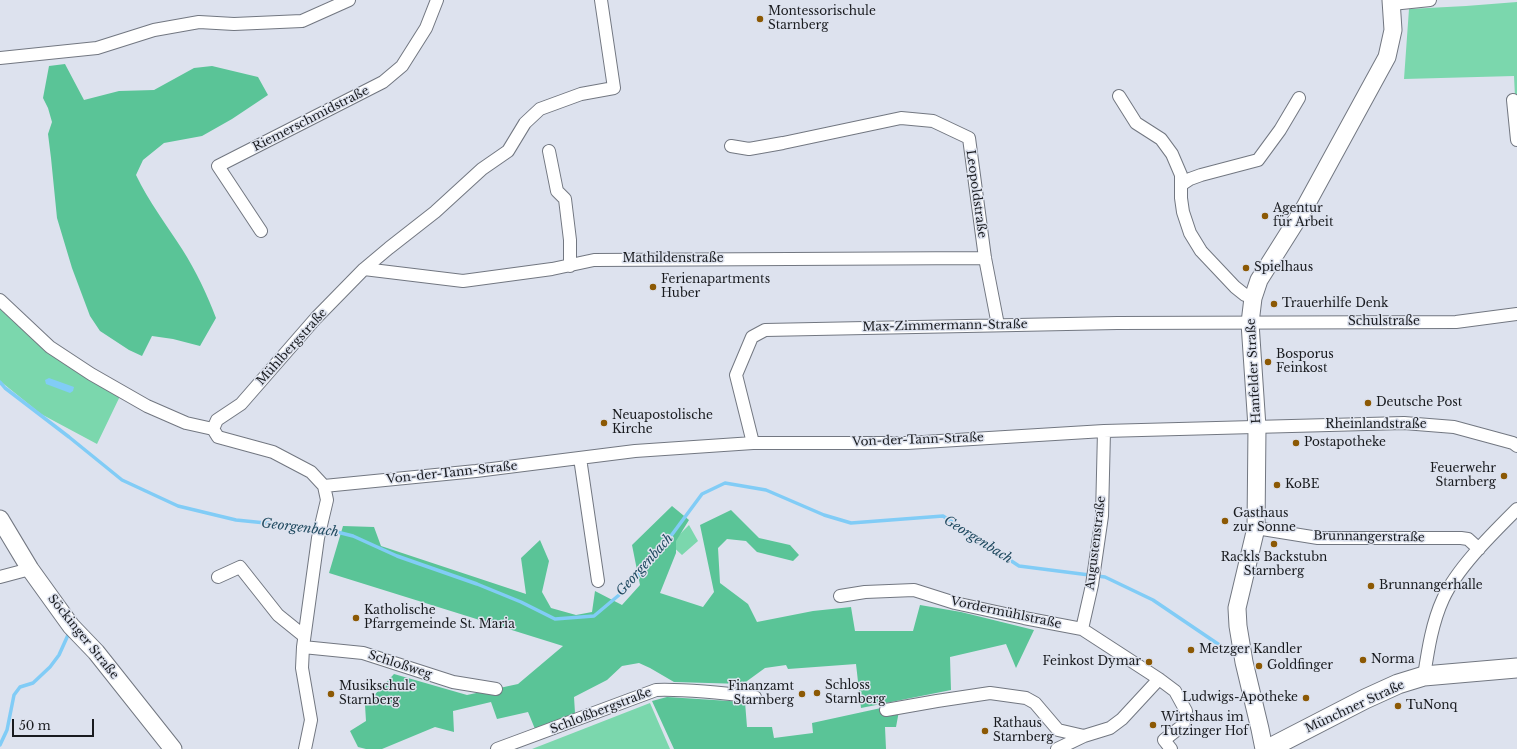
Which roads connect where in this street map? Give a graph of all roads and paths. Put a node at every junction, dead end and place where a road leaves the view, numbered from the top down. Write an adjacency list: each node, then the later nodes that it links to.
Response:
1 (349, 0): 6 (street)
2 (437, 0): 14 (street, Riemerschmidstraße)
3 (601, 0): 17 (street, Mühlbergstraße)
4 (1430, 0): 5 (street)
5 (1391, 2): 18 (street, Hanfelder Straße)
6 (0, 58)
7 (1120, 96): 13 (street)
8 (1299, 98): 13 (street)
9 (1513, 100): 10 (street)
10 (1517, 140)
11 (731, 146): 15 (street, Leopoldstraße)
12 (549, 151): 16 (street)
13 (1181, 185): 18 (street)
14 (261, 231)
15 (985, 258): 16 (street, Mathildenstraße); 22 (street, Leopoldstraße)
16 (570, 266): 17 (street, Mathildenstraße)
17 (364, 269): 24 (street, Mühlbergstraße)
18 (1253, 298): 21 (street, Hanfelder Straße)
19 (0, 300): 24 (street)
20 (1517, 314): 21 (street, Schulstraße)
21 (1250, 323): 22 (street, Max-Zimmermann-Straße); 23 (street, Hanfelder Straße)
22 (998, 325): 26 (street, Max-Zimmermann-Straße)
23 (1257, 427): 25 (street, Von-der-Tann-Straße); 27 (street, Rheinlandstraße); 32 (street, Hanfelder Straße)
24 (213, 429): 29 (street)
25 (1104, 431): 26 (street, Von-der-Tann-Straße); 39 (street, Augustenstraße)
26 (753, 443): 28 (street, Von-der-Tann-Straße)
27 (1517, 446)
28 (580, 458): 29 (street, Von-der-Tann-Straße); 37 (street)
29 (324, 486): 40 (street)
30 (1517, 509): 33 (street)
31 (0, 519): 34 (street, Söckinger Straße)
32 (1256, 528): 33 (street, Brunnangerstraße); 53 (street, Hanfelder Straße)
33 (1479, 549): 42 (street)
34 (30, 570): 35 (street); 48 (street, Söckinger Straße)
35 (0, 577)
36 (218, 577): 40 (street)
37 (598, 581)
38 (840, 596): 39 (street, Vordermühlstraße)
39 (1082, 629): 43 (street, Vordermühlstraße)
40 (303, 641): 44 (street, Schloßweg); 49 (street)
41 (1517, 668): 42 (main road, Münchner Straße)
42 (1424, 676): 54 (main road, Münchner Straße)
43 (1159, 678): 47 (street); 52 (street, Vordermühlstraße)
44 (496, 689)
45 (755, 697): 50 (street, Schloßbergstraße)
46 (886, 710): 47 (street)
47 (1084, 736): 51 (street)
48 (173, 749)
49 (305, 749)
50 (497, 749)
51 (1057, 749)
52 (1171, 749)
53 (1264, 749)
54 (1268, 749)

